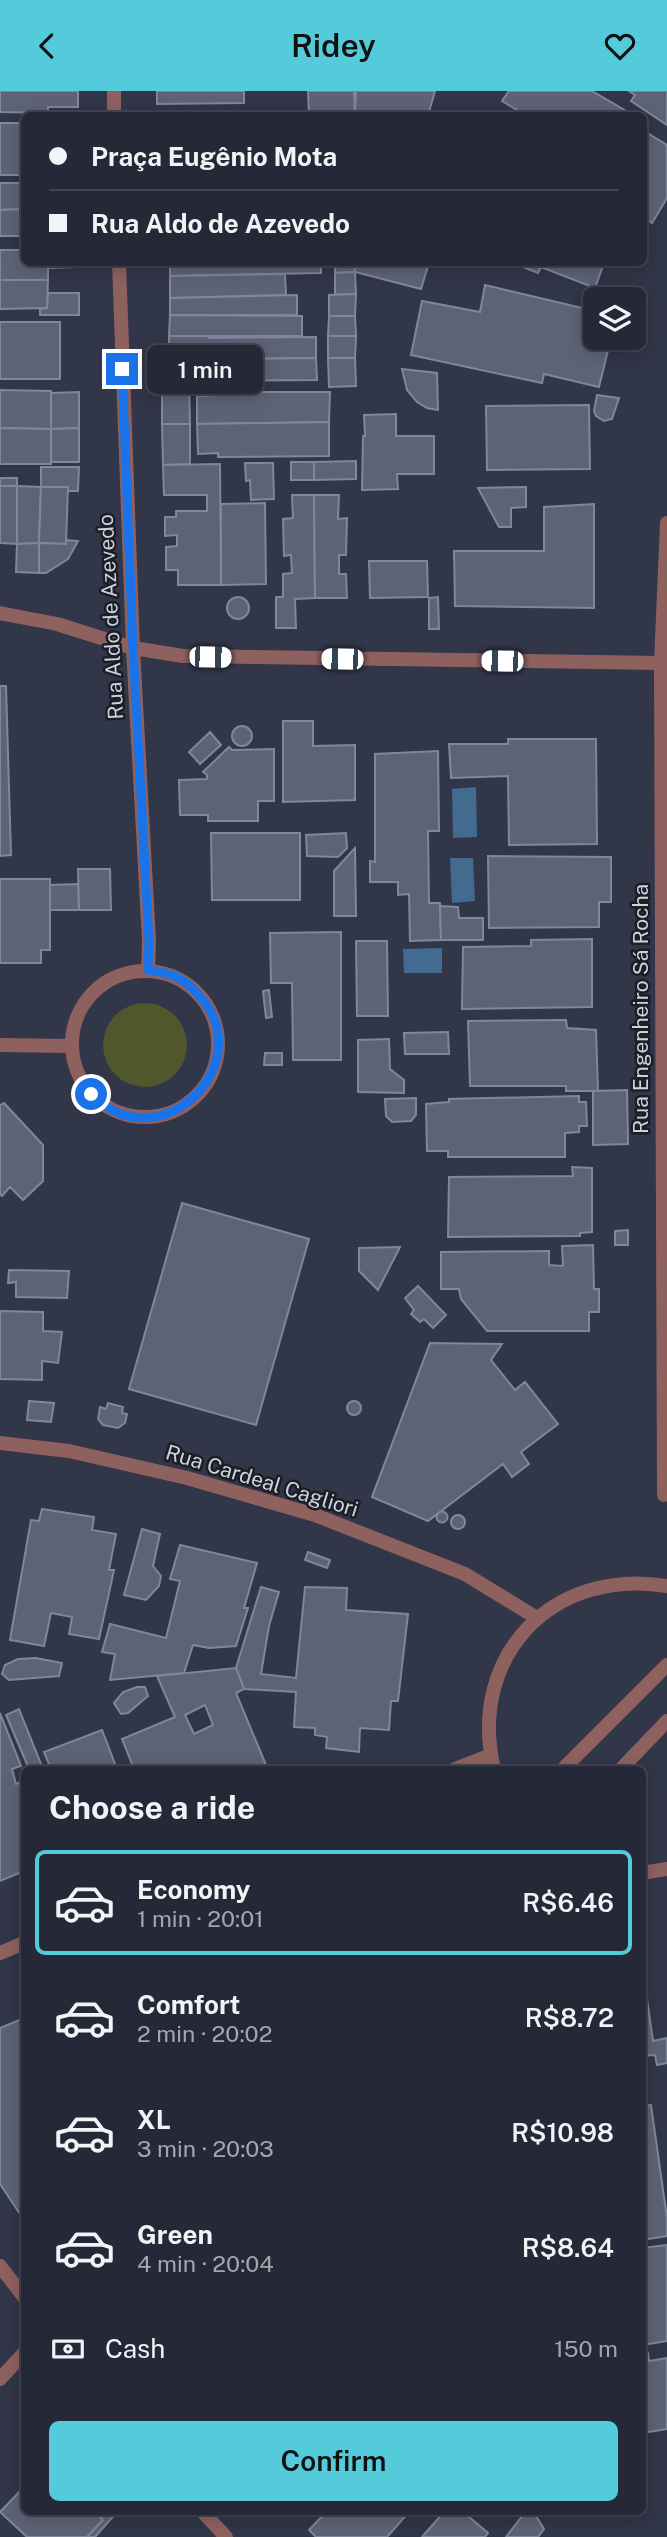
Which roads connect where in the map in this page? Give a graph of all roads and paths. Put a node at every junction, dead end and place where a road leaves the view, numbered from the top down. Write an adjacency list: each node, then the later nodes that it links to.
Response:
1 (114, 91): 2 (street)
2 (114, 112)
3 (119, 266): 6 (street, Rua Aldo de Azevedo)
4 (667, 523): 7 (street, Rua Engenheiro Sá Rocha)
5 (0, 613): 6 (street)
6 (133, 648): 7 (street); 8 (street, Rua Aldo de Azevedo)
7 (664, 662): 12 (street, Rua Engenheiro Sá Rocha)
8 (148, 970): 10 (street); 10 (street)
9 (0, 1045): 10 (street)
10 (71, 1046)
11 (0, 1443): 14 (street, Rua Cardeal Cagliori)
12 (664, 1495)
13 (667, 1586): 14 (street)
14 (537, 1618): 17 (street)
15 (667, 1665): 19 (street)
16 (667, 1721): 20 (street)
17 (493, 1762): 18 (street)
18 (471, 1766)
19 (566, 1766)
20 (624, 1766)
21 (667, 1869): 22 (street)
22 (646, 1872)
23 (21, 1944): 24 (street)
24 (0, 1953)
25 (0, 2266): 26 (street)
26 (21, 2293)
27 (21, 2356): 28 (street)
28 (0, 2379)
29 (206, 2515): 30 (street)
30 (226, 2537)

